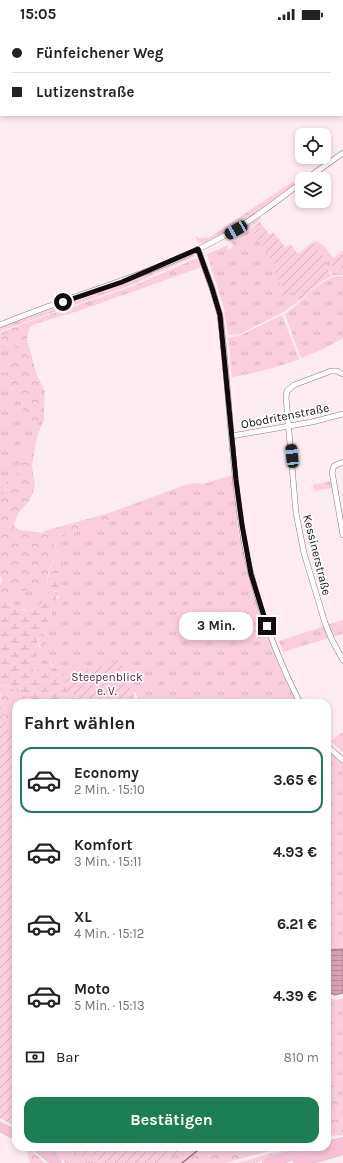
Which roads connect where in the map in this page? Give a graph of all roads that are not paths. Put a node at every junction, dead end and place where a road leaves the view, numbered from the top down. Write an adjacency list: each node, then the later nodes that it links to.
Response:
1 (343, 153): 2 (street)
2 (316, 172)
3 (295, 187): 4 (street)
4 (198, 249): 5 (street); 9 (street)
5 (0, 325)
6 (343, 374): 8 (street, Kessinerstraße)
7 (343, 414): 8 (street, Obodritenstraße)
8 (289, 426): 9 (street, Obodritenstraße); 12 (street, Kessinerstraße)
9 (232, 436): 13 (street)
10 (343, 462): 11 (street)
11 (343, 535)
12 (343, 660)
13 (298, 699)
14 (331, 750): 15 (street)
15 (343, 760)
16 (0, 1127): 17 (main road)
17 (12, 1132)
18 (343, 1142): 19 (main road)
19 (331, 1145)
20 (343, 1150): 27 (main road)
21 (42, 1151): 23 (main road)
22 (310, 1151): 26 (main road)
23 (48, 1155): 24 (main road); 25 (main road)
24 (57, 1163)
25 (62, 1163)
26 (267, 1163)
27 (298, 1163)

